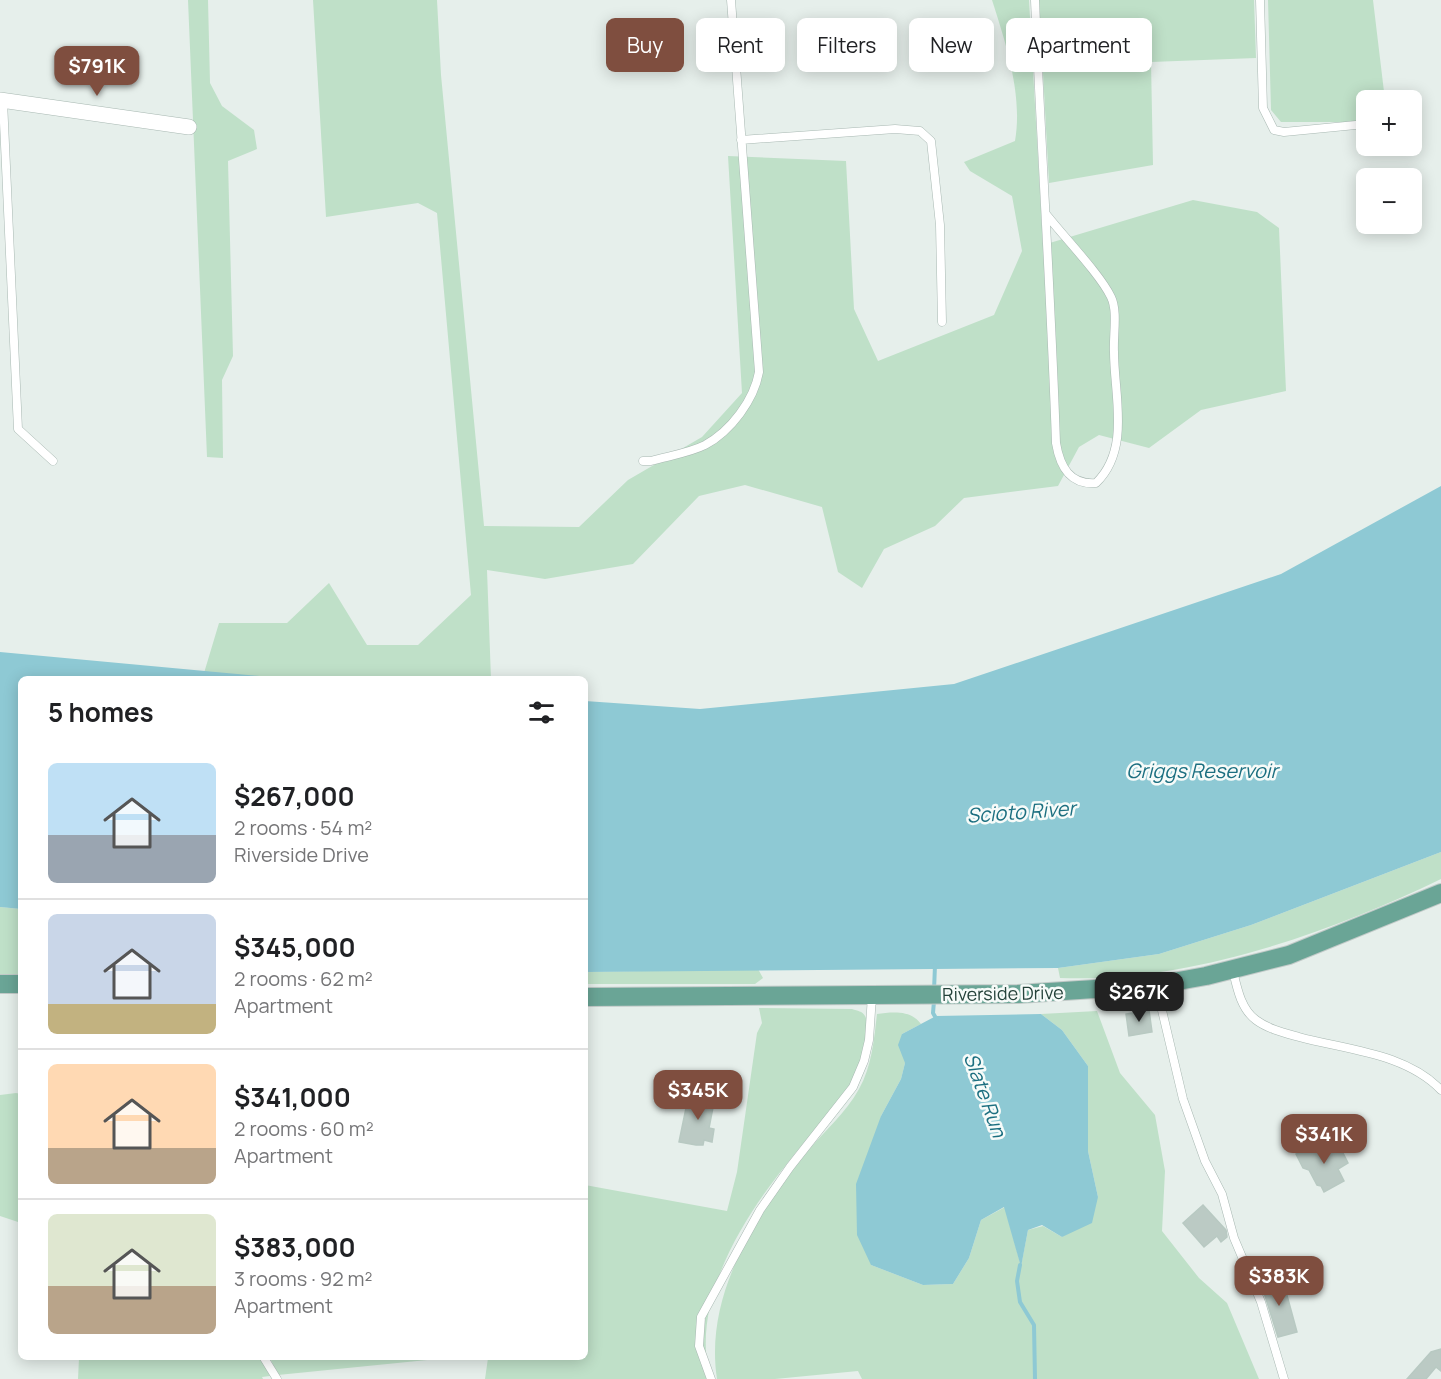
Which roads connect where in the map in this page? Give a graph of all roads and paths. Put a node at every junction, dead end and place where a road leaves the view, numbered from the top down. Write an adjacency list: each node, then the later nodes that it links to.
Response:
1 (730, 0): 7 (lane)
2 (1035, 0): 8 (lane)
3 (1260, 0): 5 (lane)
4 (2, 100): 6 (street); 10 (lane)
5 (1356, 125)
6 (189, 127)
7 (741, 140): 9 (lane); 11 (lane)
8 (1046, 214): 8 (lane)
9 (942, 322)
10 (53, 461)
11 (643, 461)
12 (1441, 893): 13 (main road, Riverside Drive)
13 (1232, 969): 16 (main road, Riverside Drive); 19 (lane)
14 (0, 984): 15 (main road)
15 (18, 984)
16 (1156, 985): 17 (main road, Riverside Drive); 23 (lane)
17 (872, 996): 18 (main road, Riverside Drive); 22 (lane)
18 (588, 997)
19 (1441, 1090)
20 (265, 1360): 21 (lane)
21 (277, 1379)
22 (711, 1379)
23 (1284, 1379)

